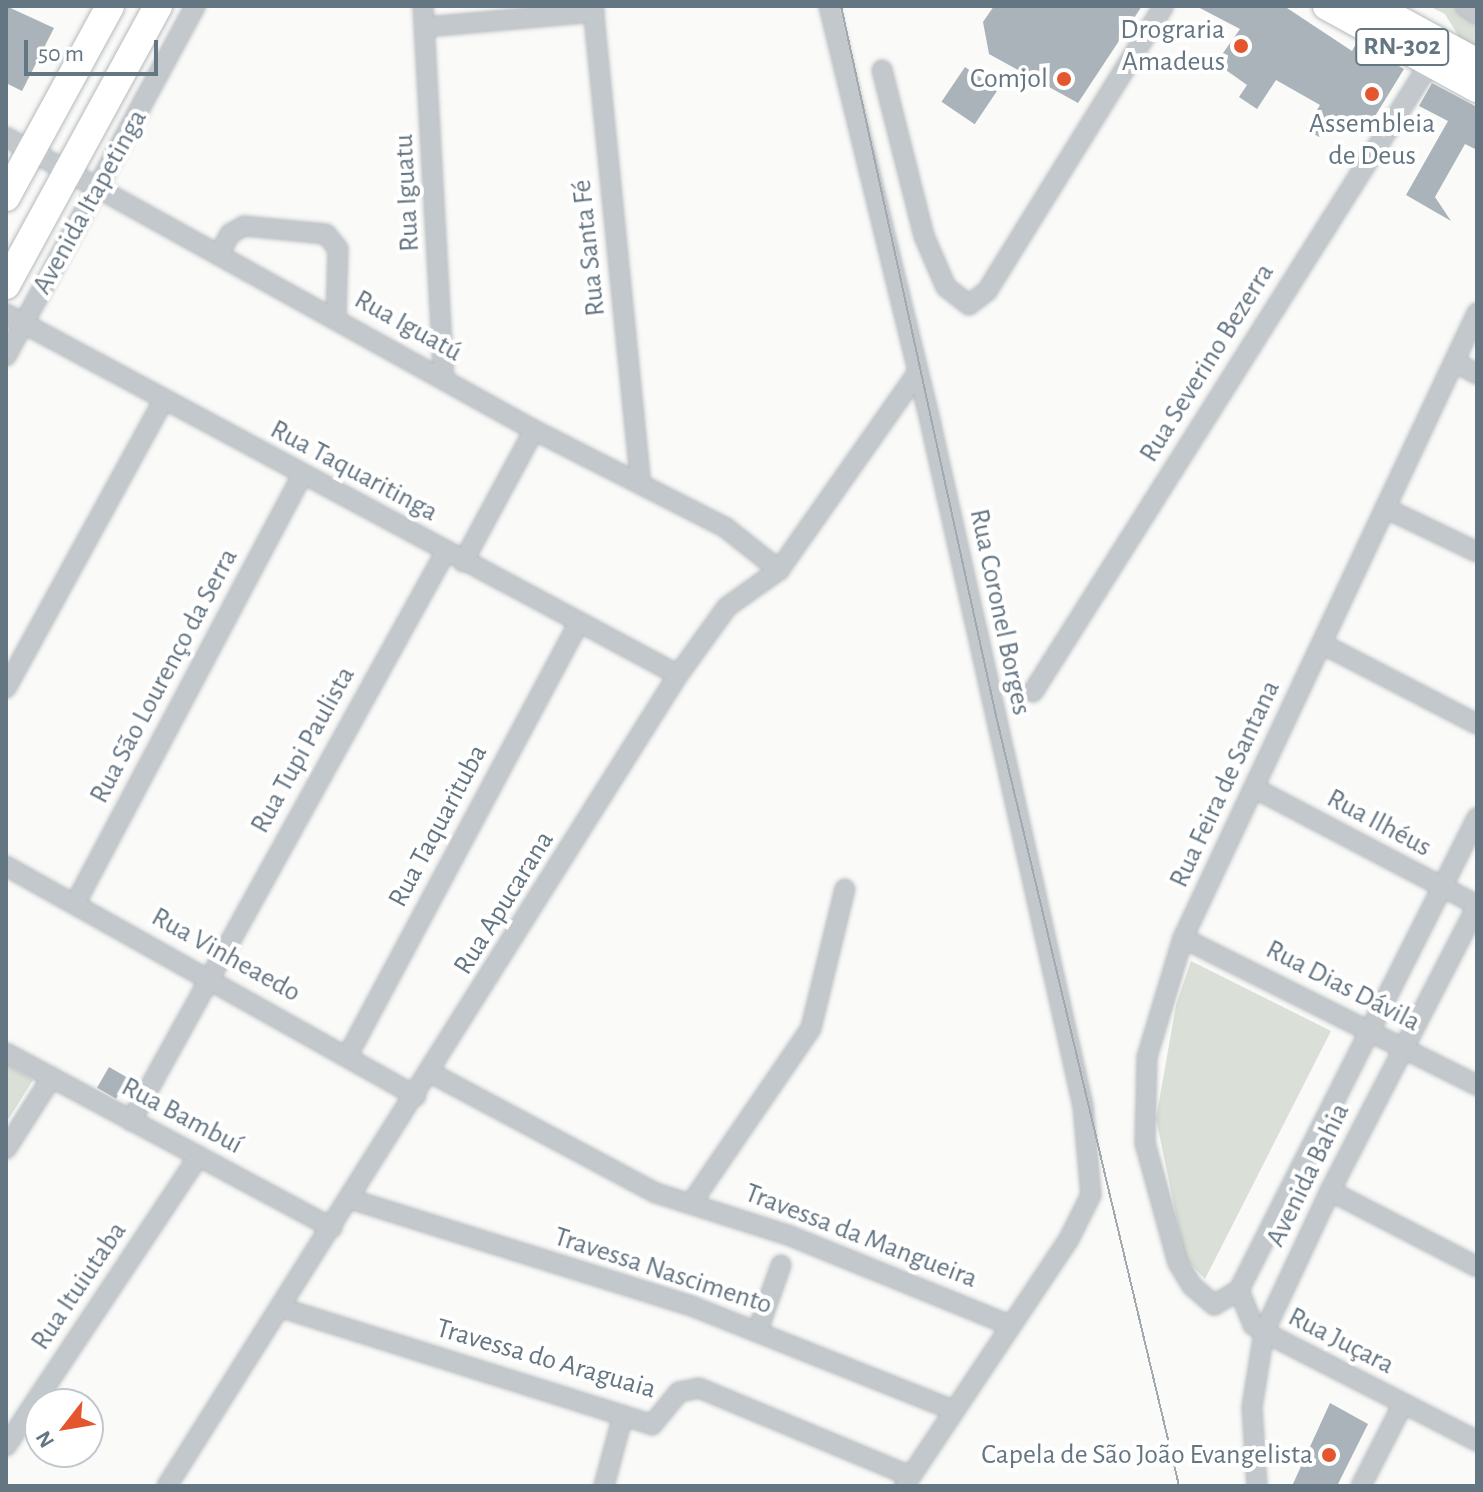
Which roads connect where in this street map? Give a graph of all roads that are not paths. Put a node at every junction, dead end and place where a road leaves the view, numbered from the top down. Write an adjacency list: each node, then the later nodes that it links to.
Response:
1 (110, 6): 17 (main road)
2 (158, 6): 18 (main road, Avenida Itapetinga)
3 (195, 6): 19 (street, Avenida Itapetinga)
4 (423, 6): 12 (street, Rua Iguatu)
5 (829, 6): 29 (street, Rua Coronel Borges)
6 (1164, 6): 15 (street)
7 (1327, 6): 13 (main road, RN-302)
8 (1373, 6): 14 (main road, RN-302)
9 (1465, 6): 11 (street)
10 (594, 9): 12 (street); 35 (street, Rua Santa Fé)
11 (1477, 14)
12 (426, 27): 31 (street, Rua Iguatu)
13 (1430, 63): 16 (main road, RN-302); 45 (street, Rua Severino Bezerra)
14 (1477, 63)
15 (882, 70)
16 (1477, 88)
17 (19, 143): 18 (street, Rua Iguatú); 20 (main road)
18 (68, 169): 19 (street, Rua Iguatú); 22 (main road, Avenida Itapetinga)
19 (99, 188): 21 (street, Rua Iguatú); 26 (street, Avenida Itapetinga)
20 (6, 197)
21 (219, 254): 25 (street, Rua Iguatú); 25 (street)
22 (6, 285)
23 (1477, 313): 28 (street, Rua Feira de Santana)
24 (6, 314): 26 (street, Rua Taquaritinga)
25 (336, 318): 31 (street, Rua Iguatú)
26 (23, 323): 27 (street, Avenida Itapetinga); 32 (street, Rua Taquaritinga)
27 (6, 356)
28 (1455, 362): 30 (street); 36 (street, Rua Feira de Santana)
29 (917, 374): 40 (street, Rua Apucarana); 75 (street, Rua Coronel Borges)
30 (1477, 374)
31 (444, 377): 33 (street, Rua Iguatú)
32 (163, 401): 34 (street, Rua Taquaritinga); 44 (street)
33 (534, 430): 35 (street, Rua Iguatú); 39 (street)
34 (302, 475): 37 (street, Rua Taquaritinga); 52 (street, Rua São Lourenço da Serra)
35 (641, 484): 40 (street, Rua Iguatú)
36 (1385, 508): 38 (street); 42 (street, Rua Feira de Santana)
37 (446, 551): 39 (street, Rua Taquaritinga); 55 (street, Rua Tupi Paulista)
38 (1477, 552)
39 (463, 562): 41 (street, Rua Taquaritinga)
40 (779, 570): 43 (street, Rua Apucarana)
41 (578, 624): 43 (street, Rua Taquaritinga); 59 (street, Rua Taquarituba)
42 (1322, 644): 46 (street); 47 (street, Rua Feira de Santana)
43 (678, 675): 60 (street, Rua Apucarana)
44 (6, 688)
45 (1033, 692)
46 (1477, 724)
47 (1256, 789): 50 (street, Rua Ilhéus); 54 (street, Rua Feira de Santana)
48 (1477, 818): 50 (street, Avenida Bahia)
49 (6, 866): 52 (street, Rua Vinheaedo)
50 (1442, 888): 53 (street, Rua Ilhéus); 56 (street, Avenida Bahia)
51 (845, 889): 69 (street, Travessa da Mangueira)
52 (75, 904): 55 (street, Rua Vinheaedo)
53 (1477, 906): 57 (street, Avenida Bahia)
54 (1183, 938): 56 (street, Rua Dias Dávila); 73 (street, Rua Feira de Santana)
55 (209, 976): 59 (street, Rua Vinheaedo); 64 (street, Rua Tupi Paulista)
56 (1368, 1029): 57 (street, Rua Dias Dávila); 73 (street, Avenida Bahia)
57 (1403, 1048): 62 (street, Rua Dias Dávila); 67 (street, Avenida Bahia)
58 (6, 1053): 61 (street, Rua Bambuí)
59 (348, 1055): 63 (street, Rua Vinheaedo)
60 (431, 1073): 63 (street, Rua Apucarana); 69 (street, Travessa da Mangueira)
61 (52, 1077): 64 (street, Rua Bambuí); 65 (street)
62 (1477, 1085)
63 (416, 1096): 68 (street, Rua Apucarana)
64 (131, 1121): 66 (street, Rua Bambuí)
65 (6, 1149)
66 (199, 1156): 70 (street, Rua Bambuí); 82 (street, Rua Ituiutaba)
67 (1330, 1191): 72 (street); 77 (street, Avenida Bahia)
68 (350, 1199): 70 (street, Rua Apucarana); 76 (street, Travessa Nascimento)
69 (692, 1202): 75 (street, Travessa da Mangueira)
70 (332, 1228): 74 (street, Rua Apucarana)
71 (781, 1265): 76 (street)
72 (1477, 1267)
73 (1239, 1290): 77 (street, Rua Juçara)
74 (282, 1308): 80 (street, Travessa do Araguaia); 84 (street, Rua Apucarana)
75 (1010, 1325): 79 (street, Rua Coronel Borges)
76 (758, 1330): 79 (street, Travessa Nascimento)
77 (1264, 1332): 78 (street, Rua Juçara); 86 (street, Avenida Bahia)
78 (1403, 1404): 81 (street, Rua Juçara); 87 (street)
79 (953, 1410): 83 (street, Rua Coronel Borges)
80 (623, 1415): 83 (street, Travessa do Araguaia); 85 (street)
81 (1477, 1441)
82 (6, 1446)
83 (907, 1481)
84 (167, 1486)
85 (604, 1486)
86 (1257, 1486)
87 (1361, 1486)

